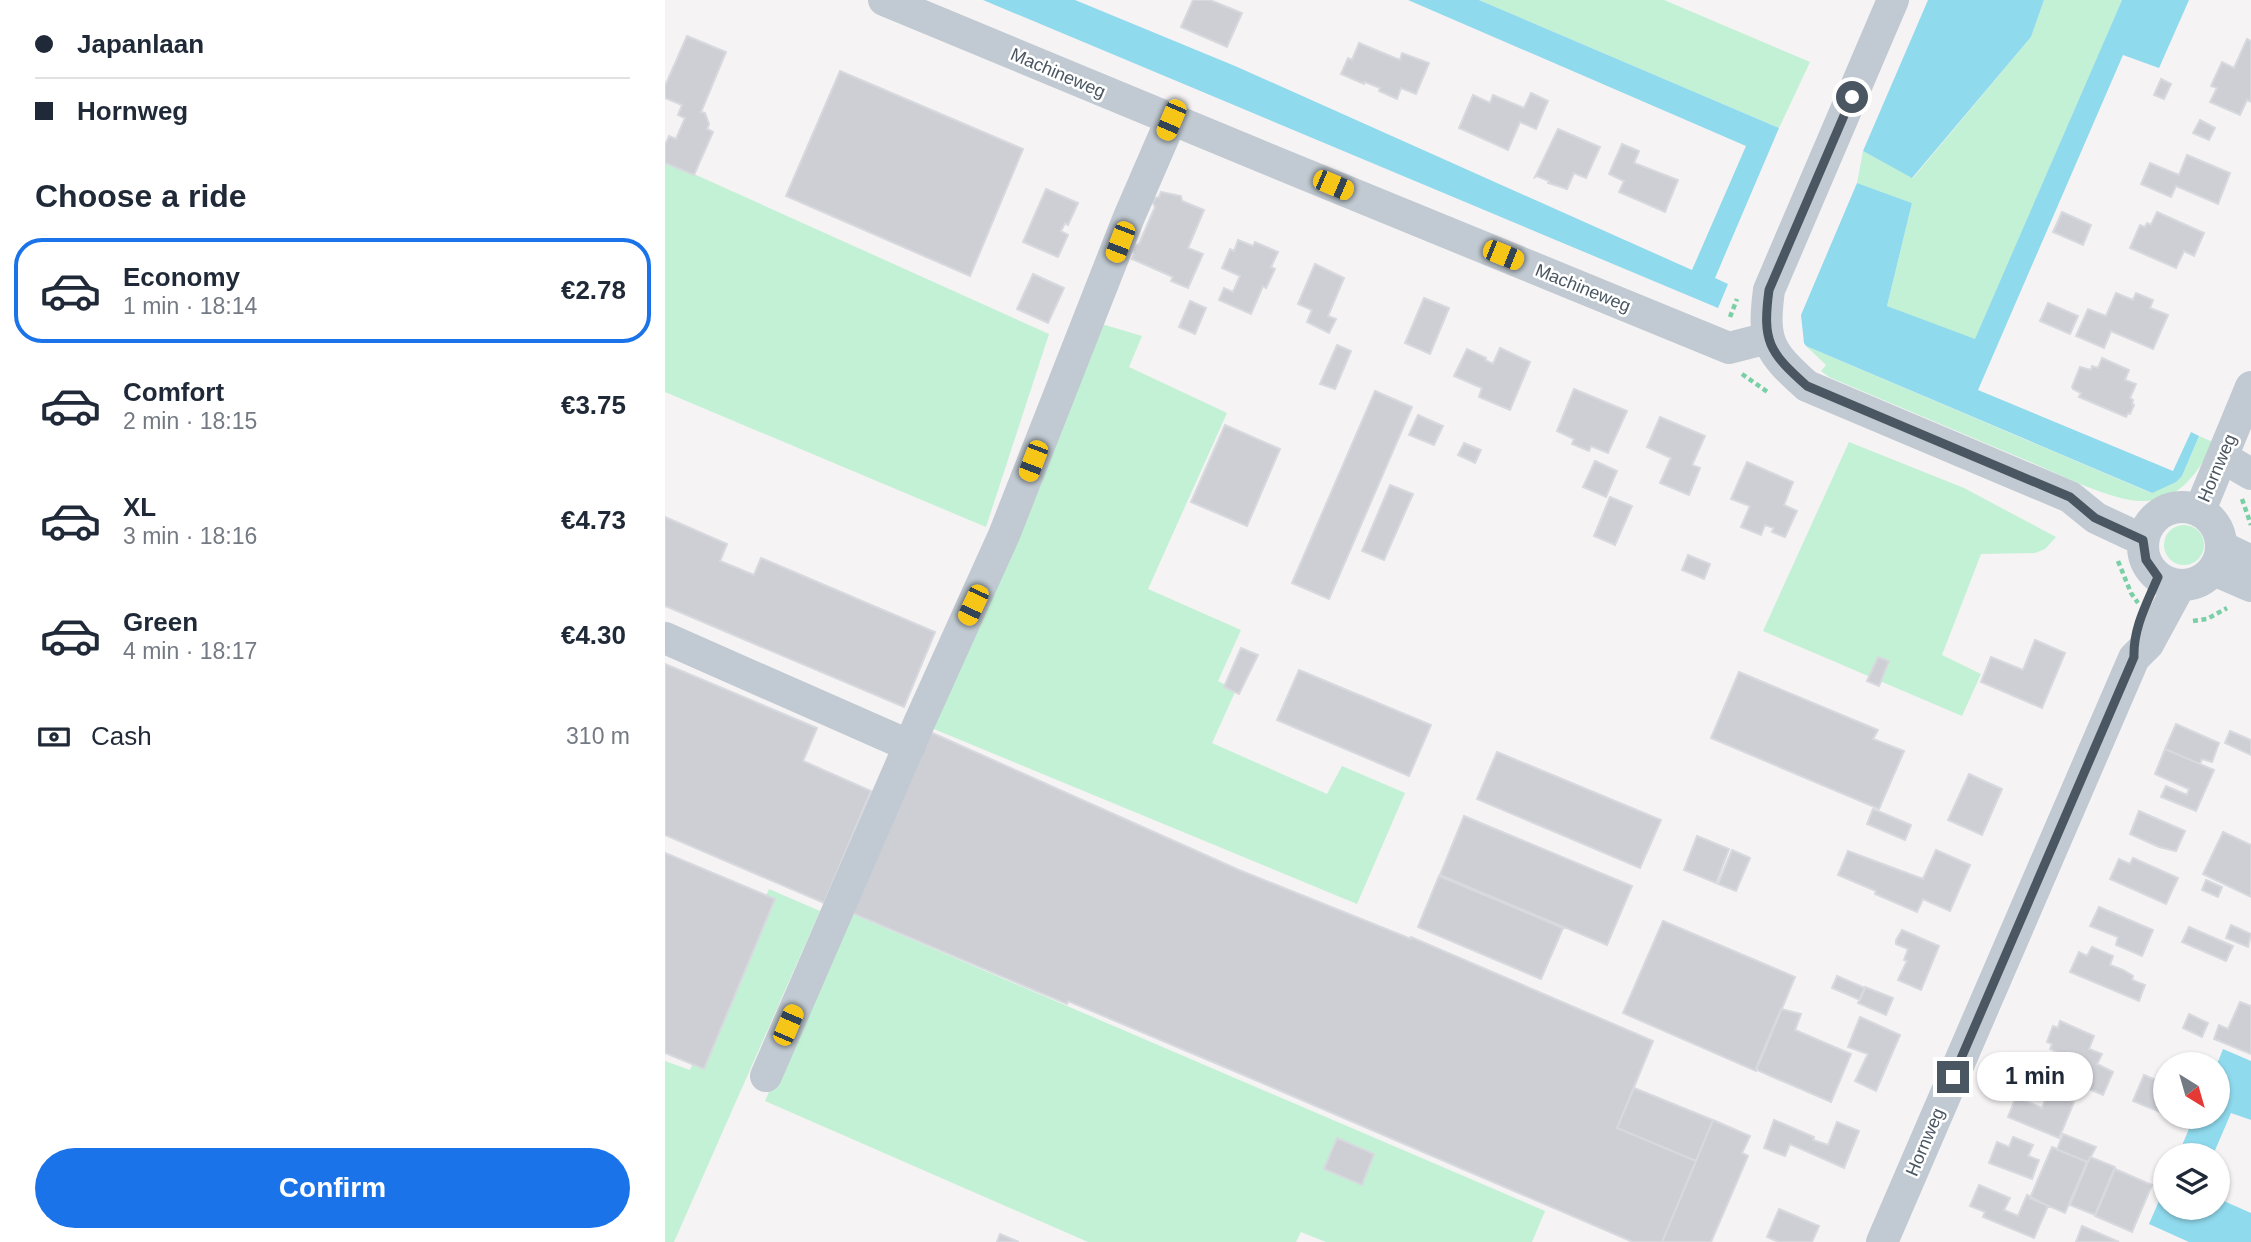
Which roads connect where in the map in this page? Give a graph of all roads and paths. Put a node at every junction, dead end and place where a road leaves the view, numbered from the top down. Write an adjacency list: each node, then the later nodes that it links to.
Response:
1 (884, 0): 3 (street, Machineweg)
2 (1893, 0): 4 (street)
3 (1171, 120): 4 (street, Machineweg); 16 (street)
4 (1768, 338): 9 (street)
5 (2251, 387): 6 (street, Hornweg)
6 (2222, 457): 7 (street); 8 (street, Hornweg)
7 (2251, 474)
8 (2200, 510): 9 (street); 10 (street)
9 (2149, 529): 12 (street)
10 (2218, 559): 11 (street); 12 (street); 13 (street)
11 (2251, 561)
12 (2169, 581): 18 (street, Hornweg)
13 (2242, 594): 14 (path)
14 (2185, 622)
15 (665, 638): 16 (street)
16 (909, 746): 17 (street)
17 (766, 1076)
18 (1882, 1242)

